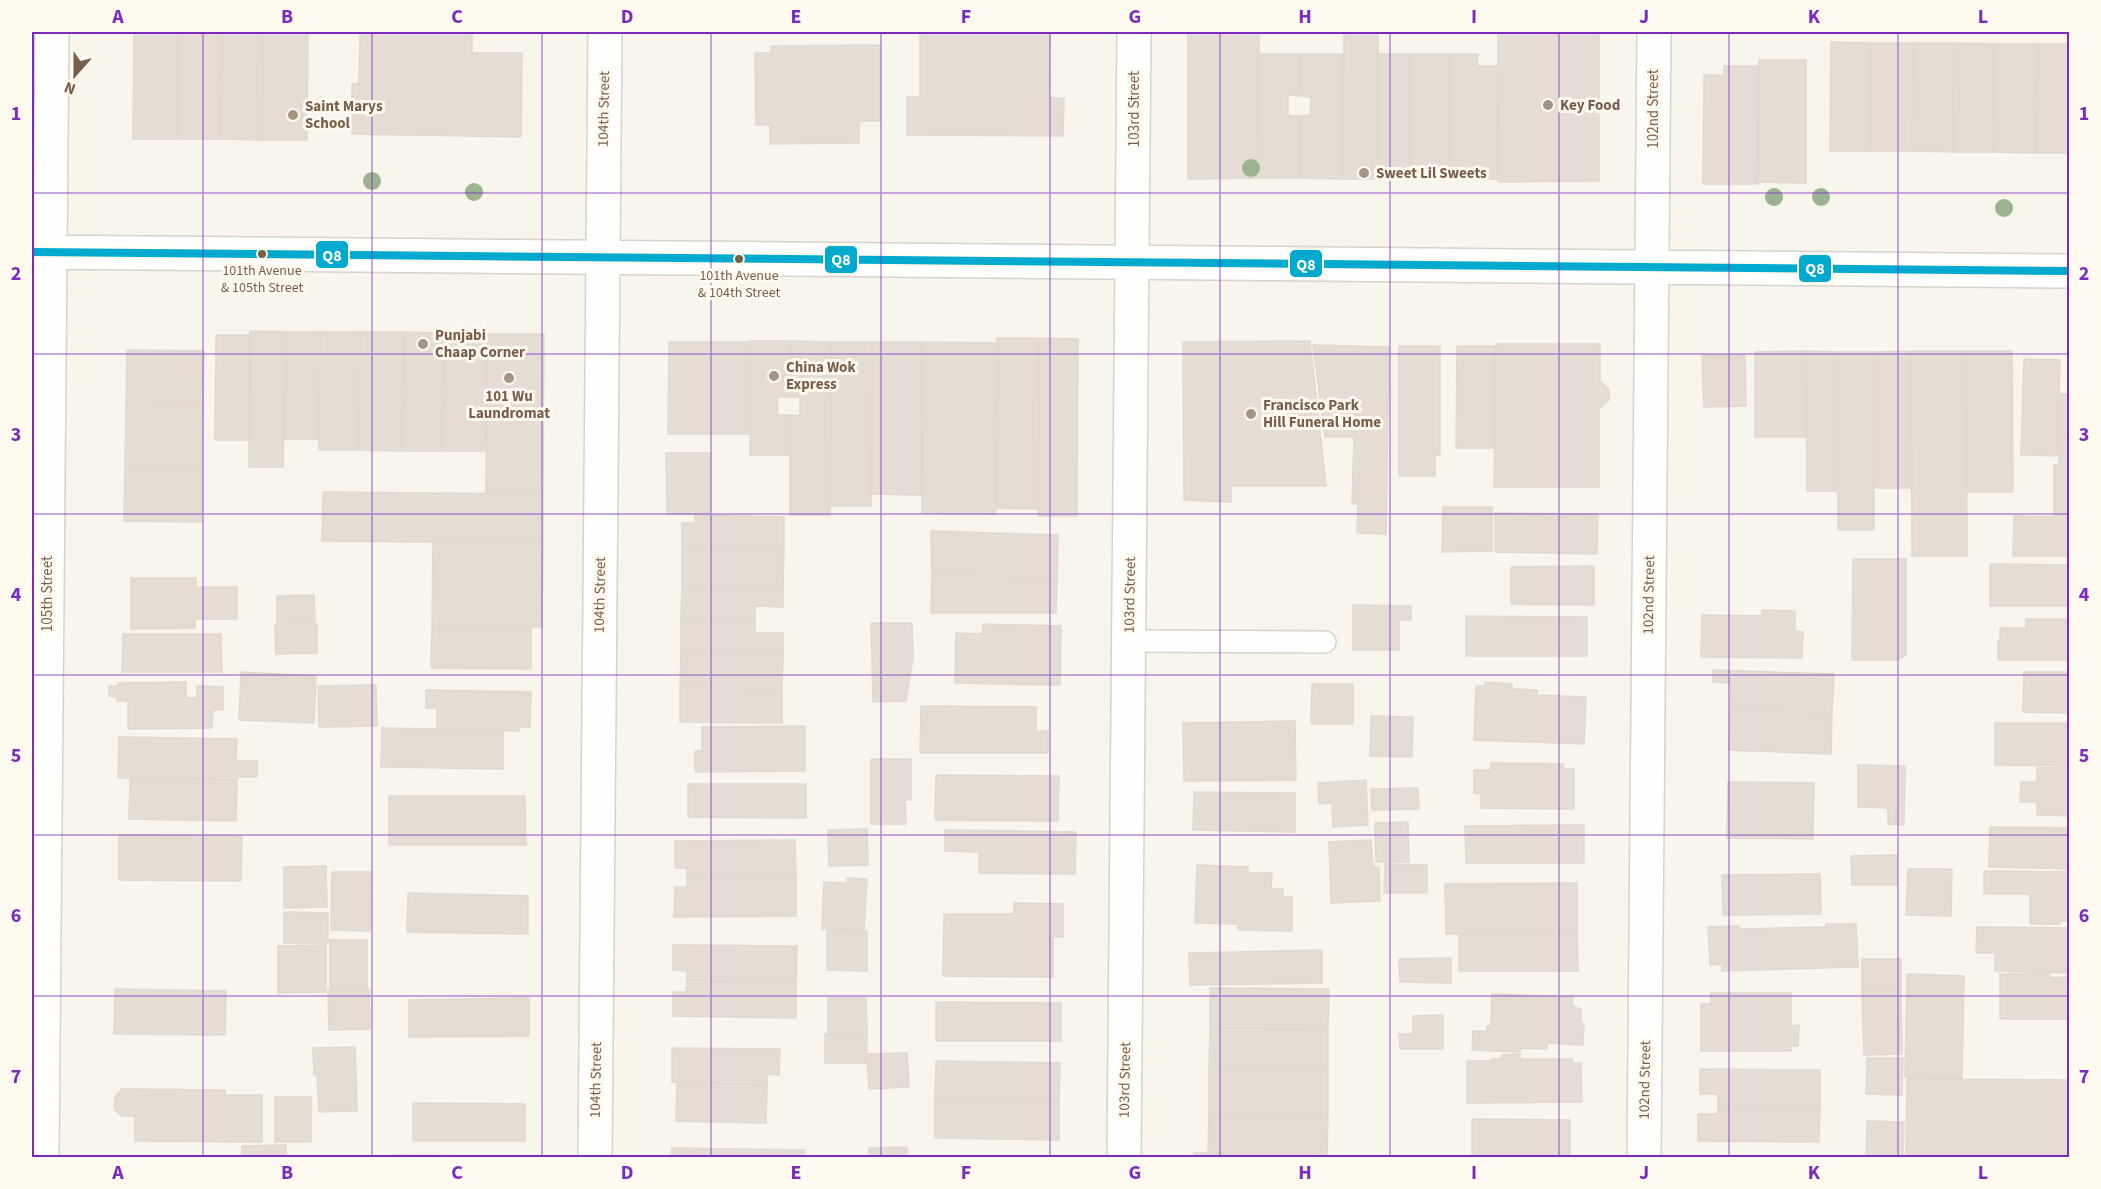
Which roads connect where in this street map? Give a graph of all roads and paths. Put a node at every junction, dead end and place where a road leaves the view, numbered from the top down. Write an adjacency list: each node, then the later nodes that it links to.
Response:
1 (52, 32): 5 (street, 105th Street)
2 (605, 32): 6 (street, 104th Street)
3 (1134, 32): 7 (street, 103rd Street)
4 (1654, 32): 8 (street, 102nd Street)
5 (41, 252): 6 (street); 12 (street, 105th Street)
6 (603, 258): 7 (street); 13 (street, 104th Street)
7 (1132, 263): 8 (street); 10 (street, 103rd Street)
8 (1652, 267): 9 (street); 15 (street, 102nd Street)
9 (2070, 272)
10 (1129, 642): 11 (lane); 14 (street, 103rd Street)
11 (1325, 642)
12 (42, 1158)
13 (595, 1158)
14 (1124, 1158)
15 (1644, 1158)

